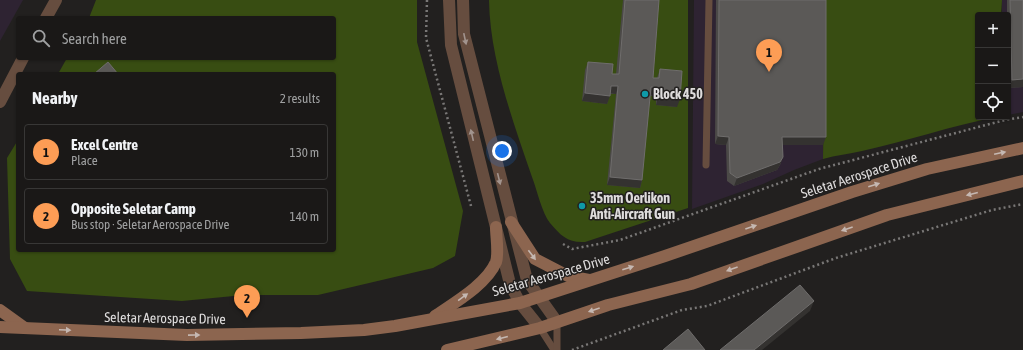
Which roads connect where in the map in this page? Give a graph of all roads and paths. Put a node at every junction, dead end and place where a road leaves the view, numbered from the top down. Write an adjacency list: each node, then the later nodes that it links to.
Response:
1 (56, 0): 6 (street)
2 (426, 0): 14 (path)
3 (449, 0): 16 (street, one-way to 3)
4 (463, 0): 15 (street, one-way to 15)
5 (709, 0): 11 (lane)
6 (47, 16)
7 (22, 60): 8 (street)
8 (0, 102)
9 (1023, 117): 17 (path)
10 (1023, 148): 18 (street, Seletar Aerospace Drive, one-way to 10)
11 (706, 165)
12 (1023, 181): 23 (street, one-way to 23)
13 (1023, 204): 30 (path)
14 (471, 206)
15 (511, 222): 18 (street, one-way to 18); 19 (street)
16 (496, 227): 20 (street); 22 (street, one-way to 16)
17 (563, 244)
18 (591, 280): 19 (street, Seletar Aerospace Drive)
19 (537, 296): 20 (street, Seletar Aerospace Drive); 23 (street)
20 (520, 302): 22 (street, Seletar Aerospace Drive); 25 (street)
21 (0, 310): 26 (street)
22 (431, 319): 26 (street, Seletar Aerospace Drive, one-way to 22)
23 (557, 322): 25 (street); 29 (lane)
24 (0, 327): 26 (street, Seletar Aerospace Drive)
25 (540, 328): 27 (street, one-way to 27); 28 (lane)
26 (26, 329)
27 (447, 350)
28 (554, 350)
29 (557, 350)
30 (572, 350)

